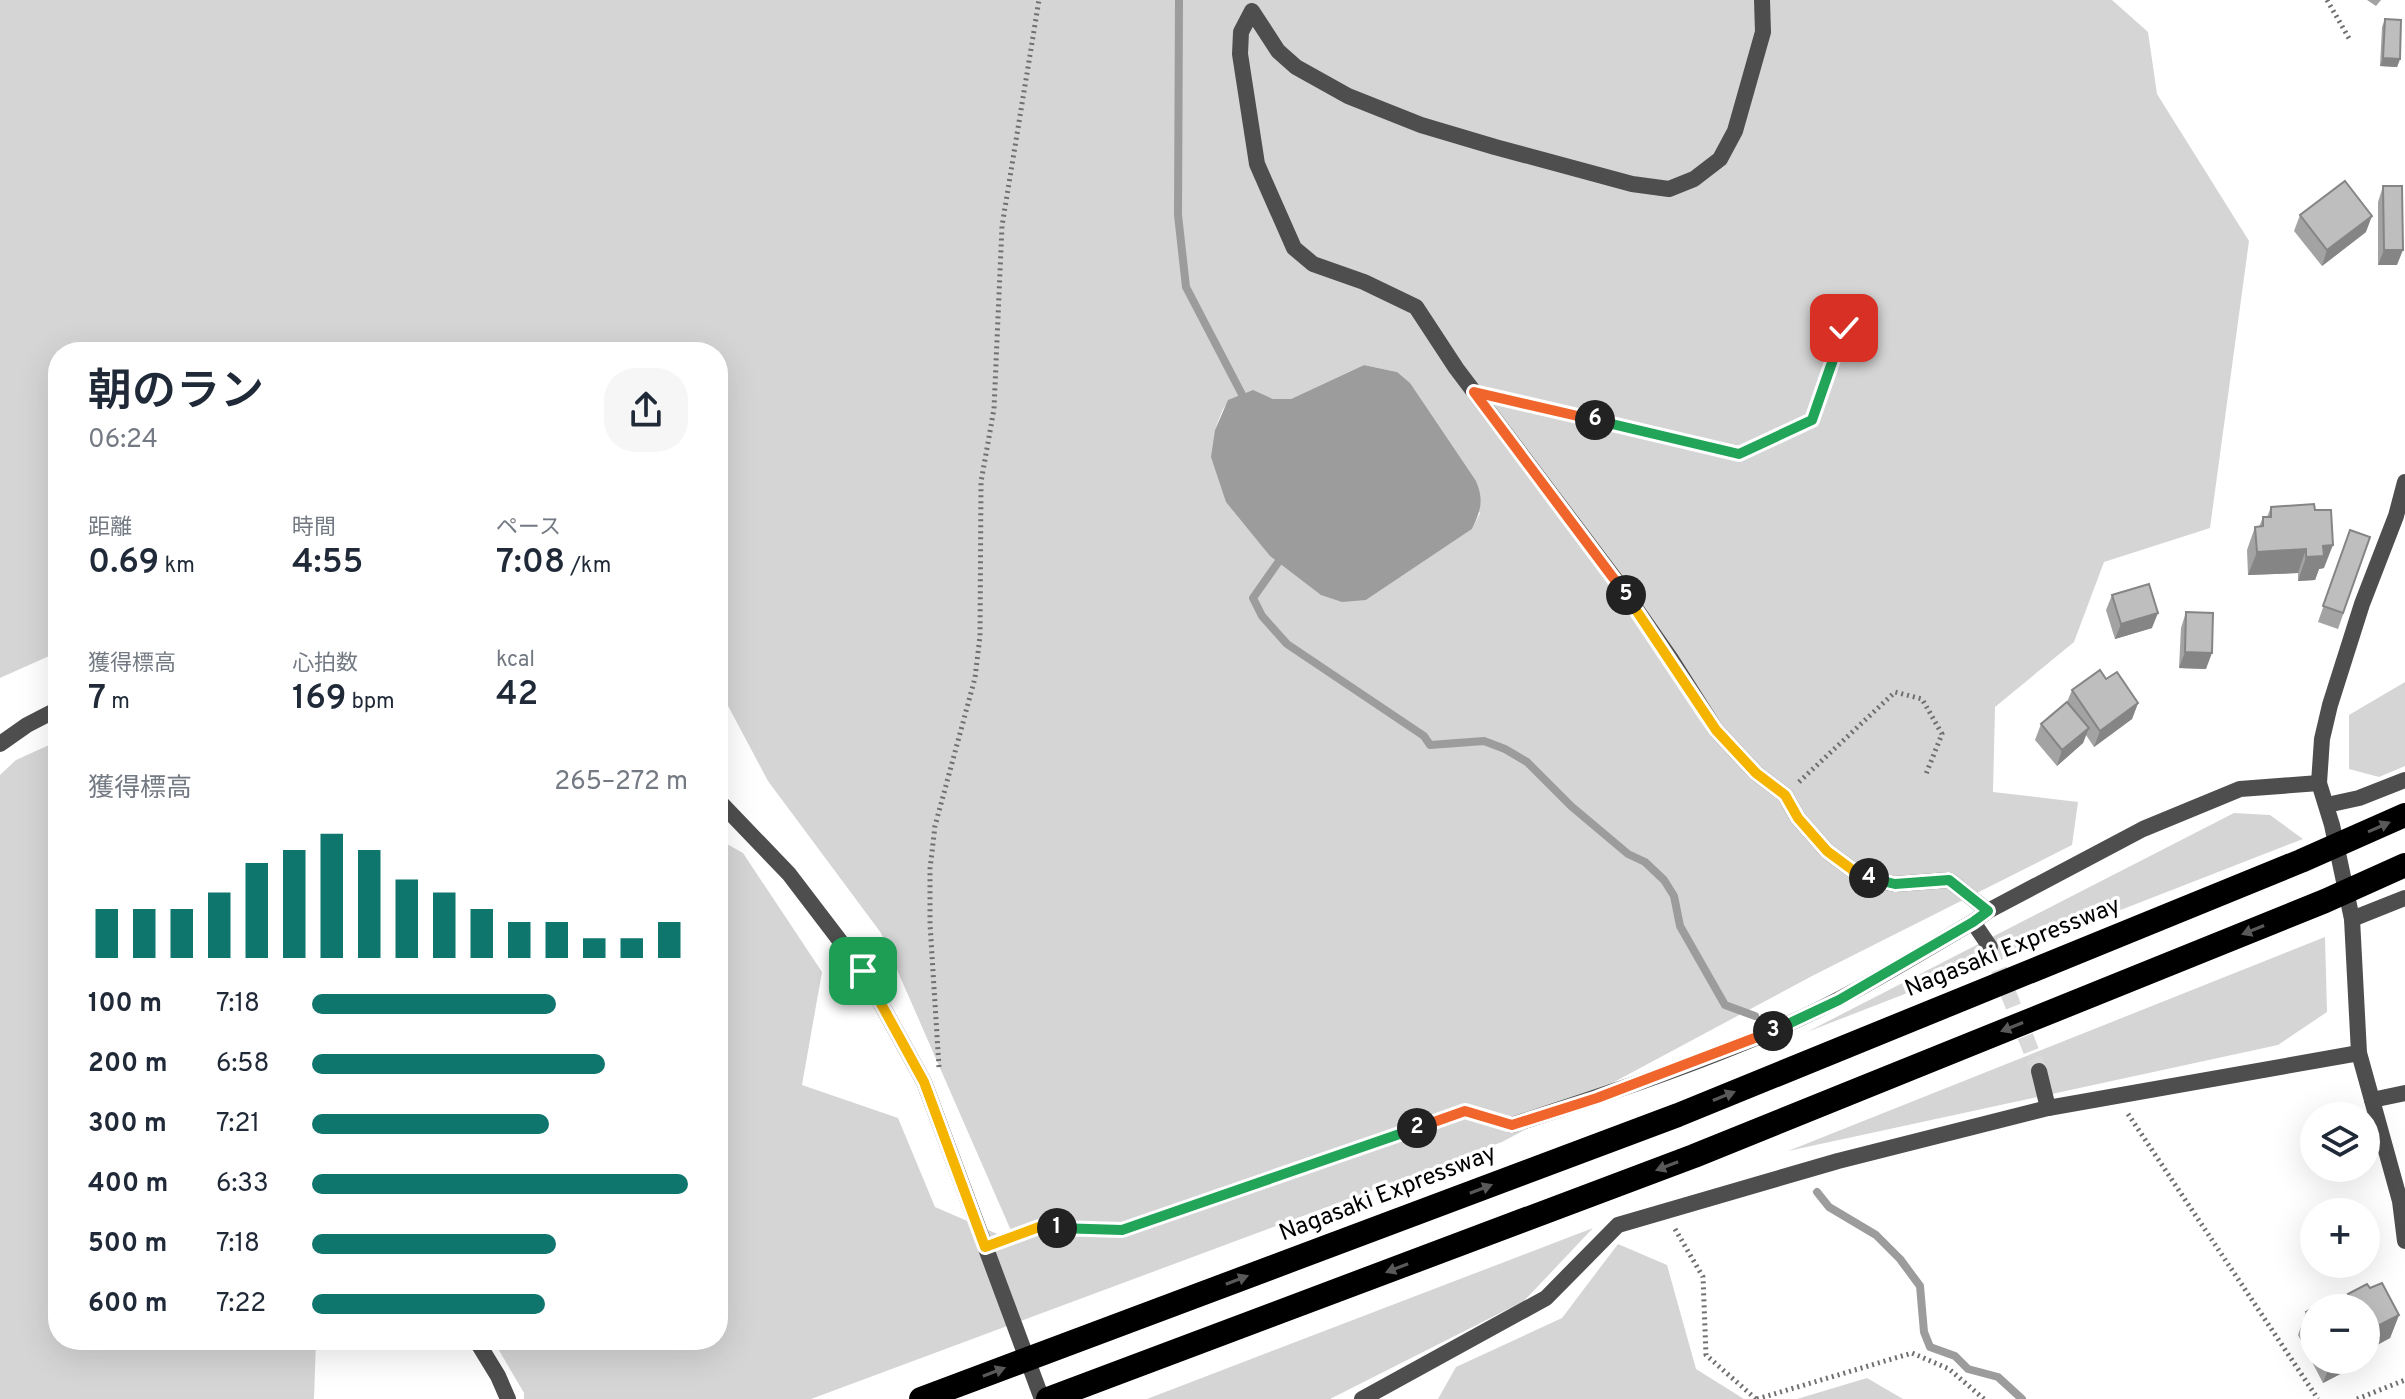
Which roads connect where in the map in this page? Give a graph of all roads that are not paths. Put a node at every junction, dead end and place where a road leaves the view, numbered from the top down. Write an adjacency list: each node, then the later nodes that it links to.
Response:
1 (1762, 0): 12 (street)
2 (2405, 482): 6 (street)
3 (48, 714): 4 (street)
4 (0, 744)
5 (2405, 780): 7 (street)
6 (2319, 783): 7 (street); 12 (street)
7 (2327, 805): 13 (street)
8 (728, 810): 26 (street)
9 (2405, 815): 25 (highway, Nagasaki Expressway, one-way to 9)
10 (2405, 865): 26 (highway, one-way to 26)
11 (2405, 898): 13 (street)
12 (1988, 911): 14 (street)
13 (2352, 919): 16 (street)
14 (1973, 922): 15 (street); 21 (street)
15 (1990, 947)
16 (2359, 1053): 19 (street); 20 (street)
17 (2039, 1071): 20 (street)
18 (2405, 1093): 19 (street)
19 (2372, 1100): 22 (street)
20 (2048, 1108): 27 (street)
21 (1512, 1125)
22 (2405, 1241)
23 (482, 1350): 24 (street)
24 (508, 1399)
25 (921, 1399)
26 (1045, 1399)
27 (1362, 1399)

